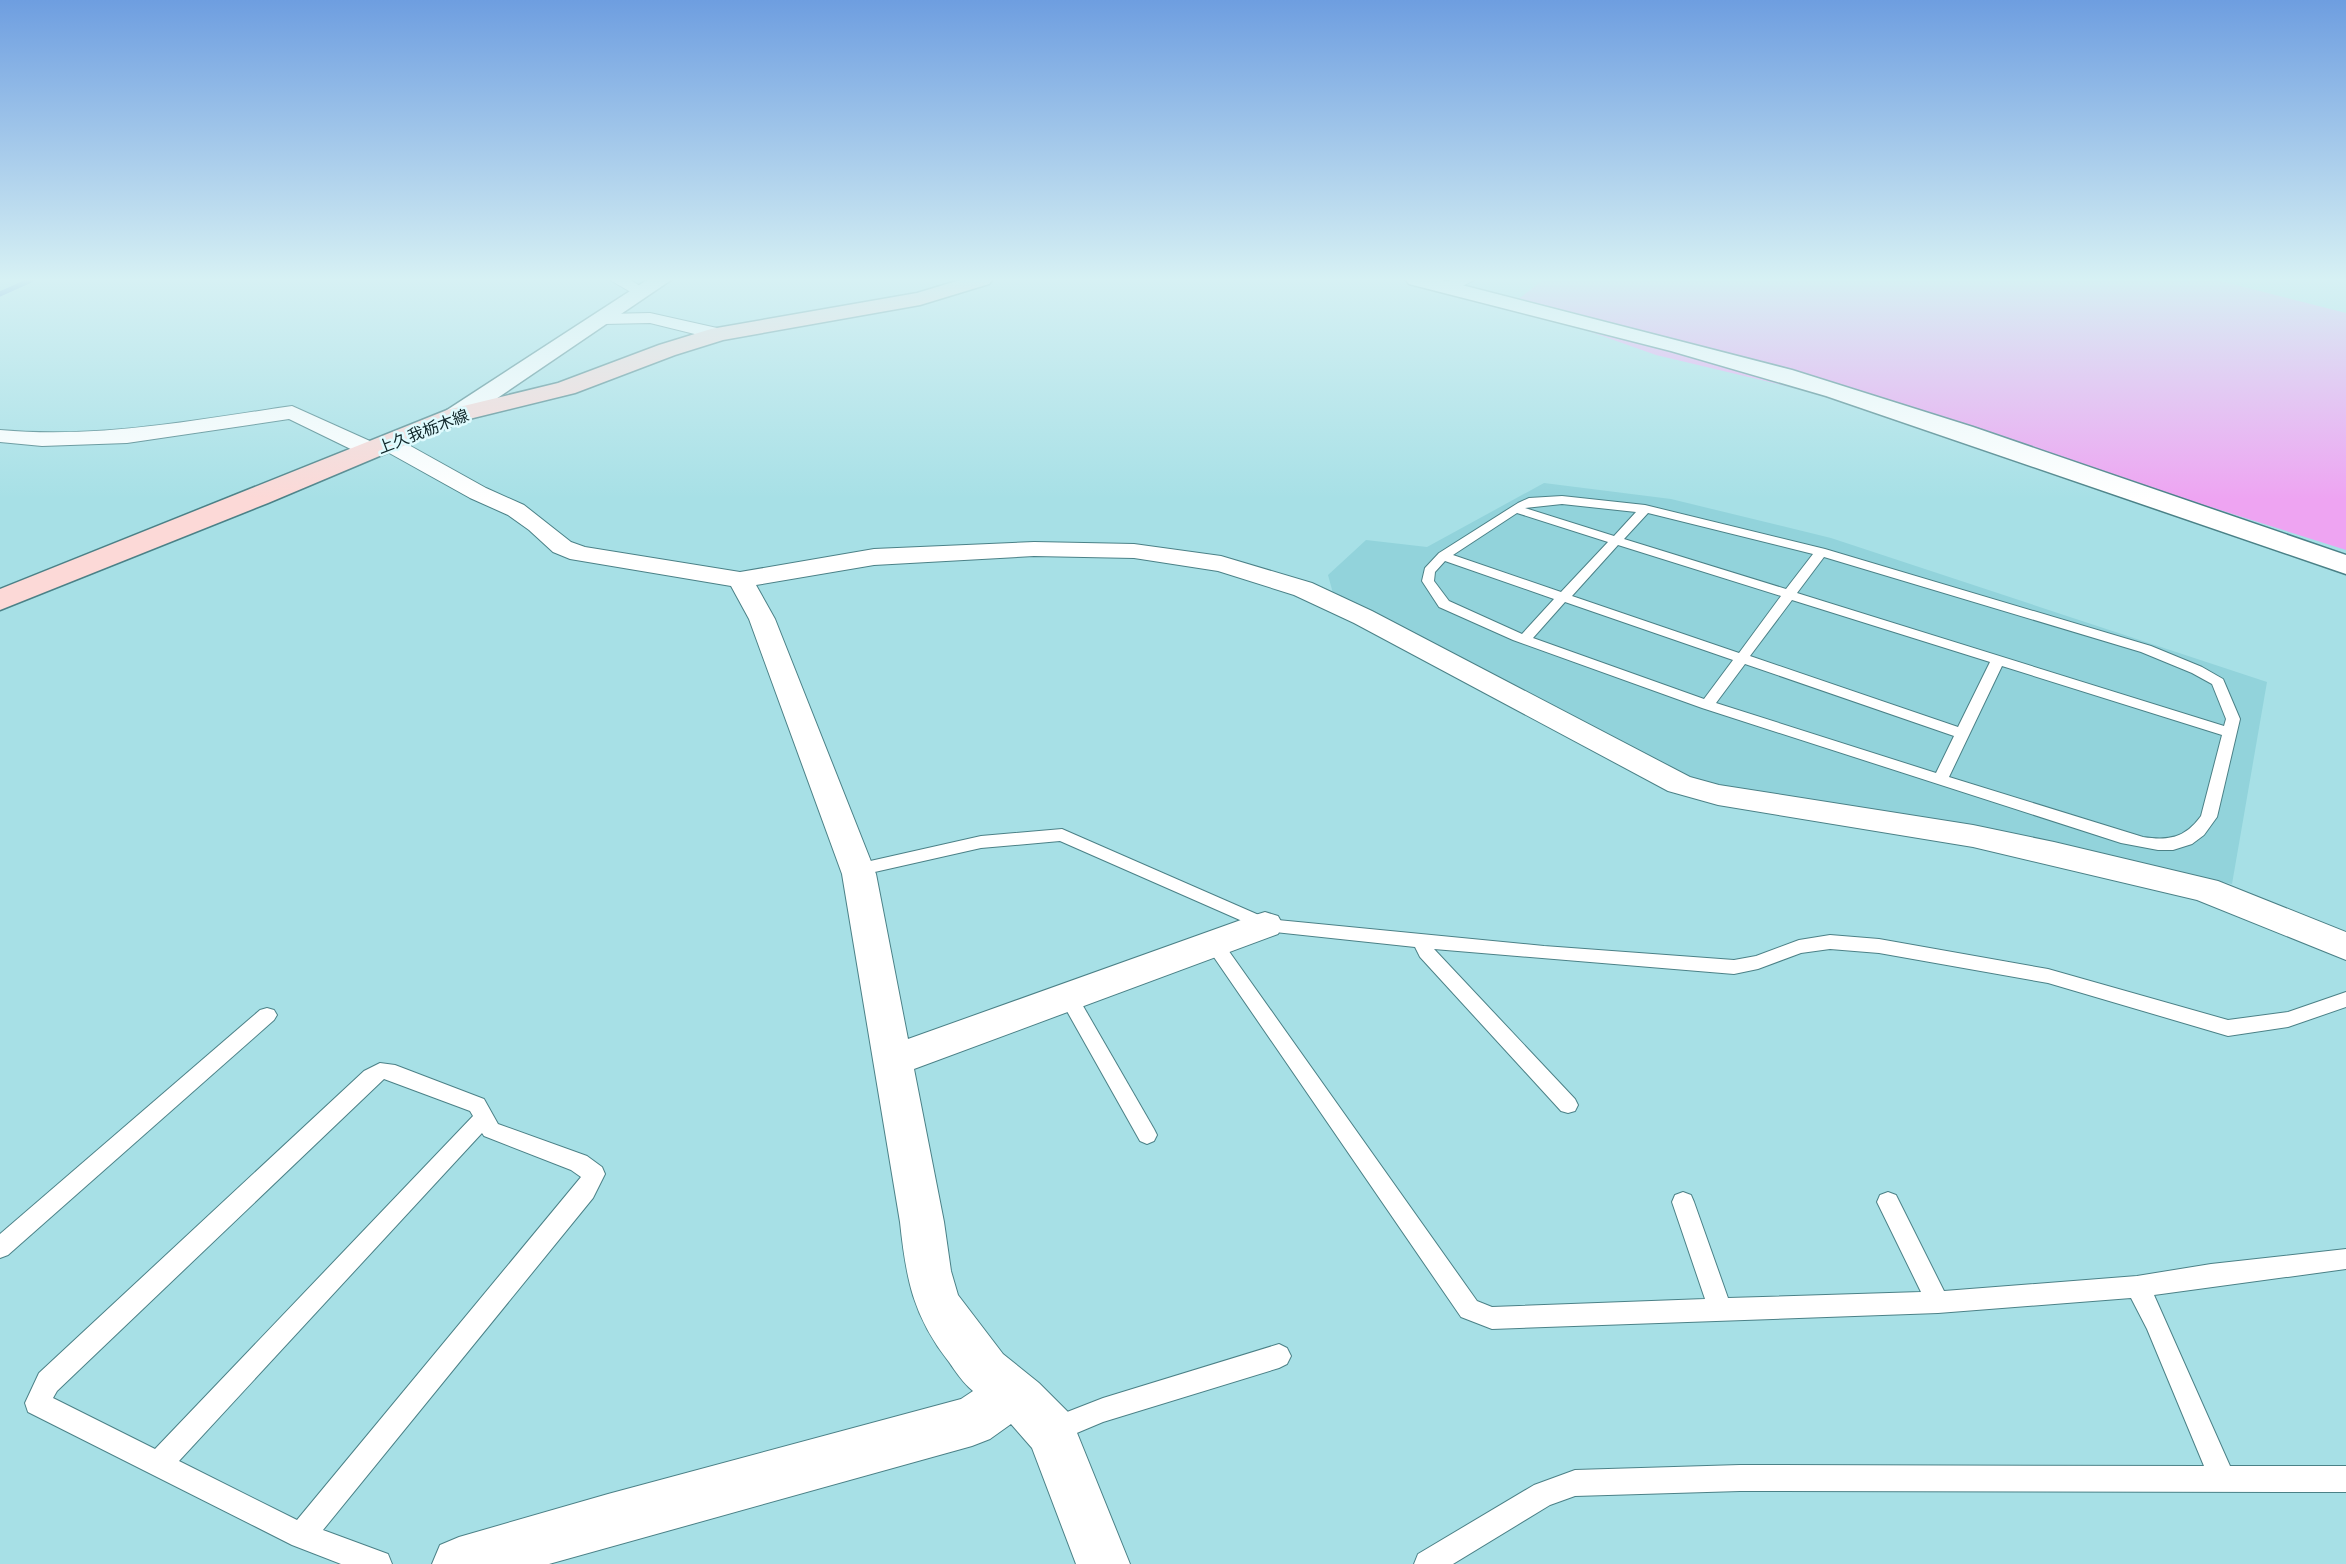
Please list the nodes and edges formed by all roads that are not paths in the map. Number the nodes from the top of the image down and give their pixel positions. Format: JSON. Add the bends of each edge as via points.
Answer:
{"nodes":[{"id":1,"x":552,"y":353,"type":"edge"},
{"id":2,"x":665,"y":353,"type":"edge"},
{"id":3,"x":1699,"y":353,"type":"edge"},
{"id":4,"x":456,"y":415,"type":"junction"},
{"id":5,"x":0,"y":436,"type":"edge"},
{"id":6,"x":382,"y":447,"type":"junction"},
{"id":7,"x":1516,"y":509,"type":"junction"},
{"id":8,"x":1645,"y":509,"type":"junction"},
{"id":9,"x":1616,"y":540,"type":"junction"},
{"id":10,"x":1821,"y":552,"type":"junction"},
{"id":11,"x":1443,"y":556,"type":"junction"},
{"id":12,"x":2346,"y":565,"type":"edge"},
{"id":13,"x":740,"y":580,"type":"junction"},
{"id":14,"x":1789,"y":594,"type":"junction"},
{"id":15,"x":1562,"y":597,"type":"junction"},
{"id":16,"x":0,"y":600,"type":"edge"},
{"id":17,"x":1524,"y":639,"type":"junction"},
{"id":18,"x":1740,"y":659,"type":"junction"},
{"id":19,"x":1998,"y":660,"type":"junction"},
{"id":20,"x":1707,"y":705,"type":"junction"},
{"id":21,"x":2230,"y":732,"type":"junction"},
{"id":22,"x":1964,"y":734,"type":"junction"},
{"id":23,"x":1940,"y":779,"type":"junction"},
{"id":24,"x":857,"y":870,"type":"junction"},
{"id":25,"x":1265,"y":925,"type":"junction"},
{"id":26,"x":1422,"y":941,"type":"junction"},
{"id":27,"x":1214,"y":945,"type":"junction"},
{"id":28,"x":2346,"y":947,"type":"edge"},
{"id":29,"x":1068,"y":997,"type":"junction"},
{"id":30,"x":2346,"y":999,"type":"edge"},
{"id":31,"x":267,"y":1015,"type":"dead end"},
{"id":32,"x":891,"y":1062,"type":"junction"},
{"id":33,"x":1568,"y":1105,"type":"dead end"},
{"id":34,"x":484,"y":1119,"type":"junction"},
{"id":35,"x":1147,"y":1135,"type":"dead end"},
{"id":36,"x":1683,"y":1202,"type":"dead end"},
{"id":37,"x":1888,"y":1202,"type":"dead end"},
{"id":38,"x":0,"y":1248,"type":"edge"},
{"id":39,"x":2346,"y":1258,"type":"edge"},
{"id":40,"x":2137,"y":1287,"type":"junction"},
{"id":41,"x":1938,"y":1302,"type":"junction"},
{"id":42,"x":1720,"y":1309,"type":"junction"},
{"id":43,"x":1279,"y":1356,"type":"dead end"},
{"id":44,"x":1014,"y":1393,"type":"junction"},
{"id":45,"x":1051,"y":1431,"type":"junction"},
{"id":46,"x":159,"y":1464,"type":"junction"},
{"id":47,"x":2346,"y":1479,"type":"edge"},
{"id":48,"x":2223,"y":1480,"type":"junction"},
{"id":49,"x":301,"y":1536,"type":"junction"},
{"id":50,"x":378,"y":1564,"type":"edge"},
{"id":51,"x":459,"y":1564,"type":"edge"},
{"id":52,"x":1103,"y":1564,"type":"edge"},
{"id":53,"x":1428,"y":1564,"type":"edge"}],
"edges":[{"from":1,"to":4,"type":"street"},
{"from":2,"to":4,"type":"main road","name":"上久我栃木線","via":[[566,388]]},
{"from":3,"to":12,"type":"street","via":[[1835,391],[2025,453]]},
{"from":4,"to":6,"type":"main road","name":"上久我栃木線"},
{"from":5,"to":6,"type":"street","via":[[42,440],[127,437],[292,412]]},
{"from":6,"to":13,"type":"street","via":[[516,510],[562,547],[579,554]]},
{"from":6,"to":16,"type":"main road","name":"上久我栃木線"},
{"from":7,"to":8,"type":"lane","via":[[1530,502],[1562,500]]},
{"from":7,"to":9,"type":"lane"},
{"from":7,"to":11,"type":"lane"},
{"from":8,"to":9,"type":"lane"},
{"from":8,"to":10,"type":"lane"},
{"from":9,"to":14,"type":"lane"},
{"from":9,"to":15,"type":"lane"},
{"from":10,"to":14,"type":"lane"},
{"from":10,"to":21,"type":"lane","via":[[2073,626],[2196,670],[2218,682],[2233,719]]},
{"from":11,"to":15,"type":"lane"},
{"from":11,"to":17,"type":"lane","via":[[1429,571],[1434,593],[1455,609]]},
{"from":13,"to":24,"type":"street","via":[[766,630]]},
{"from":13,"to":28,"type":"street","via":[[874,557],[1034,549],[1134,551],[1221,564],[1303,589],[1363,617],[1679,784],[1718,795],[1973,836],[2206,890]]},
{"from":14,"to":18,"type":"lane"},
{"from":14,"to":19,"type":"lane"},
{"from":15,"to":17,"type":"lane"},
{"from":15,"to":18,"type":"lane"},
{"from":17,"to":20,"type":"lane"},
{"from":18,"to":20,"type":"lane"},
{"from":18,"to":22,"type":"lane"},
{"from":19,"to":21,"type":"lane"},
{"from":19,"to":22,"type":"lane"},
{"from":20,"to":23,"type":"lane"},
{"from":21,"to":23,"type":"lane","via":[[2209,817],[2202,831],[2174,845],[2108,833]]},
{"from":22,"to":23,"type":"lane"},
{"from":24,"to":25,"type":"lane","via":[[981,842],[1062,835]]},
{"from":24,"to":32,"type":"street"},
{"from":25,"to":26,"type":"lane"},
{"from":25,"to":27,"type":"street"},
{"from":26,"to":30,"type":"lane","via":[[1734,967],[1809,945],[1879,946],[2048,976],[2228,1028],[2297,1018]]},
{"from":26,"to":33,"type":"lane","via":[[1426,951]]},
{"from":27,"to":29,"type":"street"},
{"from":27,"to":42,"type":"lane","via":[[1469,1309],[1492,1318]]},
{"from":29,"to":32,"type":"street"},
{"from":29,"to":35,"type":"lane"},
{"from":31,"to":38,"type":"lane"},
{"from":32,"to":44,"type":"street","via":[[937,1304],[986,1371]]},
{"from":34,"to":46,"type":"lane"},
{"from":34,"to":46,"type":"lane","via":[[477,1105],[380,1071],[48,1382],[37,1403]]},
{"from":34,"to":49,"type":"lane","via":[[491,1130],[579,1163],[594,1174],[585,1191]]},
{"from":36,"to":42,"type":"lane"},
{"from":37,"to":41,"type":"lane"},
{"from":39,"to":40,"type":"lane"},
{"from":40,"to":41,"type":"lane"},
{"from":40,"to":48,"type":"lane"},
{"from":41,"to":42,"type":"lane"},
{"from":43,"to":45,"type":"lane","via":[[1103,1410]]},
{"from":44,"to":45,"type":"street"},
{"from":44,"to":51,"type":"street","via":[[972,1421]]},
{"from":45,"to":52,"type":"street"},
{"from":46,"to":49,"type":"lane"},
{"from":47,"to":48,"type":"lane"},
{"from":48,"to":53,"type":"lane","via":[[1740,1478],[1575,1483],[1543,1494]]},
{"from":49,"to":50,"type":"lane"}]}
